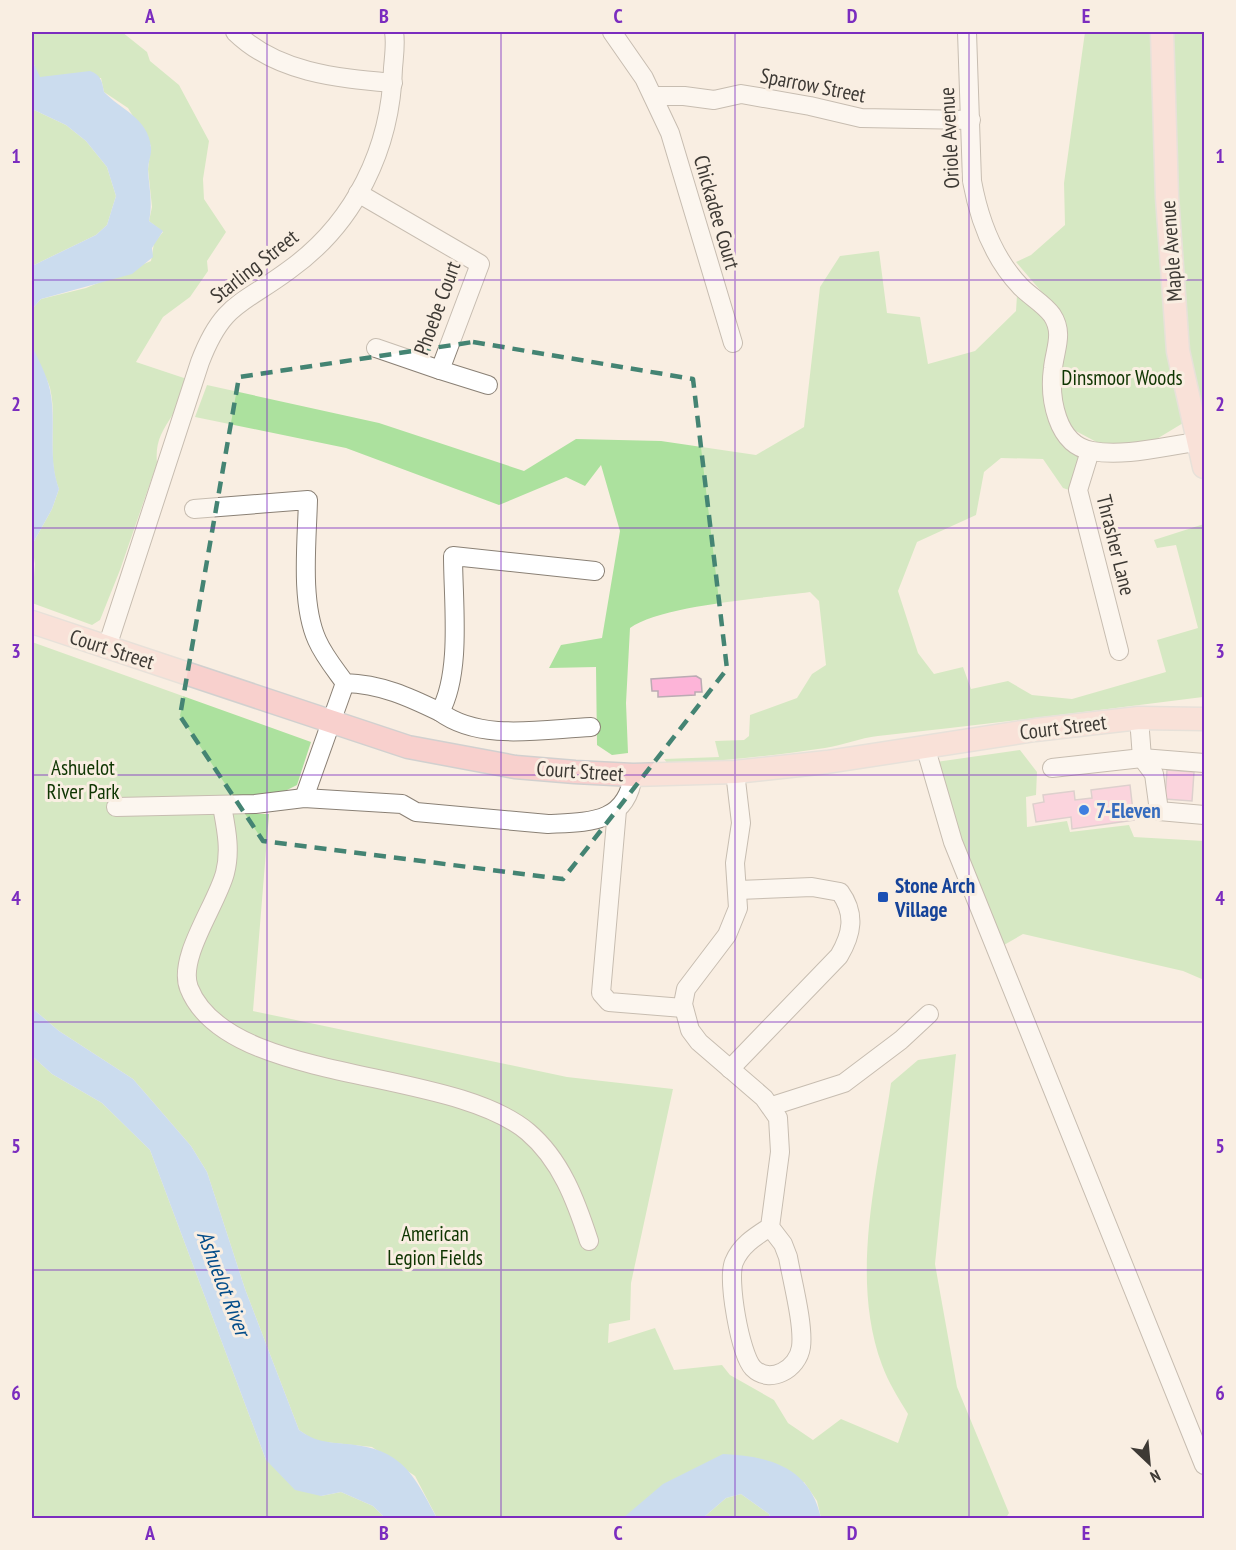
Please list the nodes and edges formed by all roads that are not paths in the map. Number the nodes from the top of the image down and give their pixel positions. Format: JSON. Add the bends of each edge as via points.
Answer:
{"nodes":[{"id":1,"x":235,"y":32,"type":"edge"},
{"id":2,"x":394,"y":32,"type":"edge"},
{"id":3,"x":612,"y":32,"type":"edge"},
{"id":4,"x":967,"y":32,"type":"edge"},
{"id":5,"x":1162,"y":32,"type":"edge"},
{"id":6,"x":393,"y":83,"type":"junction"},
{"id":7,"x":653,"y":96,"type":"junction"},
{"id":8,"x":971,"y":120,"type":"junction"},
{"id":9,"x":358,"y":193,"type":"junction"},
{"id":10,"x":733,"y":343,"type":"dead end"},
{"id":11,"x":376,"y":348,"type":"dead end"},
{"id":12,"x":440,"y":370,"type":"junction"},
{"id":13,"x":488,"y":386,"type":"dead end"},
{"id":14,"x":1197,"y":442,"type":"junction"},
{"id":15,"x":1090,"y":451,"type":"junction"},
{"id":16,"x":1204,"y":467,"type":"edge"},
{"id":17,"x":194,"y":509,"type":"dead end"},
{"id":18,"x":595,"y":571,"type":"dead end"},
{"id":19,"x":36,"y":623,"type":"edge"},
{"id":20,"x":108,"y":647,"type":"junction"},
{"id":21,"x":1119,"y":651,"type":"dead end"},
{"id":22,"x":345,"y":683,"type":"junction"},
{"id":23,"x":1204,"y":704,"type":"edge"},
{"id":24,"x":440,"y":712,"type":"junction"},
{"id":25,"x":1143,"y":717,"type":"junction"},
{"id":26,"x":1204,"y":719,"type":"edge"},
{"id":27,"x":332,"y":723,"type":"junction"},
{"id":28,"x":591,"y":727,"type":"dead end"},
{"id":29,"x":925,"y":746,"type":"junction"},
{"id":30,"x":1142,"y":758,"type":"junction"},
{"id":31,"x":1204,"y":763,"type":"edge"},
{"id":32,"x":1052,"y":768,"type":"dead end"},
{"id":33,"x":735,"y":772,"type":"junction"},
{"id":34,"x":633,"y":775,"type":"junction"},
{"id":35,"x":304,"y":798,"type":"junction"},
{"id":36,"x":222,"y":806,"type":"junction"},
{"id":37,"x":116,"y":807,"type":"dead end"},
{"id":38,"x":617,"y":810,"type":"junction"},
{"id":39,"x":1204,"y":815,"type":"edge"},
{"id":40,"x":738,"y":891,"type":"junction"},
{"id":41,"x":684,"y":1008,"type":"junction"},
{"id":42,"x":930,"y":1014,"type":"dead end"},
{"id":43,"x":730,"y":1069,"type":"junction"},
{"id":44,"x":772,"y":1106,"type":"junction"},
{"id":45,"x":770,"y":1227,"type":"junction"},
{"id":46,"x":589,"y":1241,"type":"dead end"},
{"id":47,"x":1204,"y":1465,"type":"edge"}],
"edges":[{"from":1,"to":6,"type":"street","via":[[264,55],[290,66],[320,74]]},
{"from":2,"to":6,"type":"street","name":"Starling Street"},
{"from":3,"to":7,"type":"street"},
{"from":4,"to":8,"type":"street","name":"Oriole Avenue"},
{"from":5,"to":14,"type":"main road","name":"Maple Avenue","via":[[1167,198],[1178,351]]},
{"from":6,"to":9,"type":"street","name":"Starling Street","via":[[385,131]]},
{"from":7,"to":8,"type":"street","name":"Sparrow Street","via":[[714,100],[741,94],[861,118]]},
{"from":7,"to":10,"type":"street","name":"Chickadee Court","via":[[670,133]]},
{"from":8,"to":15,"type":"street","name":"Oriole Avenue","via":[[976,204],[994,249],[1009,272],[1052,315],[1059,330],[1051,388],[1054,410],[1073,441]]},
{"from":9,"to":12,"type":"street","name":"Phoebe Court","via":[[480,264]]},
{"from":9,"to":20,"type":"street","name":"Starling Street","via":[[332,233],[288,271],[237,304],[217,325],[200,362]]},
{"from":11,"to":12,"type":"street","name":"Phoebe Court"},
{"from":12,"to":13,"type":"street"},
{"from":14,"to":15,"type":"street","via":[[1119,452]]},
{"from":14,"to":16,"type":"main road","name":"Maple Avenue"},
{"from":15,"to":21,"type":"street","name":"Thrasher Lane","via":[[1078,490]]},
{"from":17,"to":22,"type":"street","via":[[308,500],[310,619],[316,639]]},
{"from":18,"to":24,"type":"street","via":[[453,556],[452,657],[449,690]]},
{"from":19,"to":20,"type":"main road","name":"Court Street"},
{"from":20,"to":27,"type":"main road","name":"Court Street"},
{"from":22,"to":24,"type":"street","via":[[399,692]]},
{"from":22,"to":27,"type":"street"},
{"from":23,"to":25,"type":"main road","name":"Court Street"},
{"from":24,"to":28,"type":"street","via":[[466,726],[493,729]]},
{"from":25,"to":26,"type":"main road","name":"Court Street"},
{"from":25,"to":29,"type":"main road","name":"Court Street"},
{"from":25,"to":30,"type":"street"},
{"from":27,"to":34,"type":"main road","name":"Court Street","via":[[408,747],[514,767]]},
{"from":27,"to":35,"type":"street"},
{"from":29,"to":33,"type":"main road","name":"Court Street"},
{"from":29,"to":47,"type":"street","via":[[953,842]]},
{"from":30,"to":31,"type":"street"},
{"from":30,"to":32,"type":"street"},
{"from":30,"to":39,"type":"street","via":[[1154,774],[1159,811]]},
{"from":33,"to":34,"type":"main road","name":"Court Street"},
{"from":33,"to":40,"type":"street","via":[[741,823],[735,863]]},
{"from":34,"to":38,"type":"street","via":[[626,800]]},
{"from":35,"to":36,"type":"street"},
{"from":35,"to":38,"type":"street","via":[[402,804],[416,812],[548,824],[588,822]]},
{"from":36,"to":37,"type":"street"},
{"from":36,"to":46,"type":"street","via":[[227,836],[225,872],[192,950],[186,976],[205,1012],[237,1037],[271,1052],[461,1099],[509,1118],[542,1146],[556,1164]]},
{"from":38,"to":41,"type":"street","via":[[601,993],[609,1002]]},
{"from":40,"to":41,"type":"street","via":[[735,921],[690,983]]},
{"from":40,"to":43,"type":"street","via":[[812,887],[840,892],[847,902],[851,929],[839,956]]},
{"from":41,"to":43,"type":"street","via":[[690,1030]]},
{"from":42,"to":44,"type":"street","via":[[844,1083]]},
{"from":43,"to":44,"type":"street"},
{"from":44,"to":45,"type":"street","via":[[778,1118],[780,1152]]},
{"from":45,"to":45,"type":"street","via":[[749,1242],[735,1259],[731,1283],[748,1361],[763,1375],[772,1376],[790,1367],[801,1348],[788,1257]]}]}
